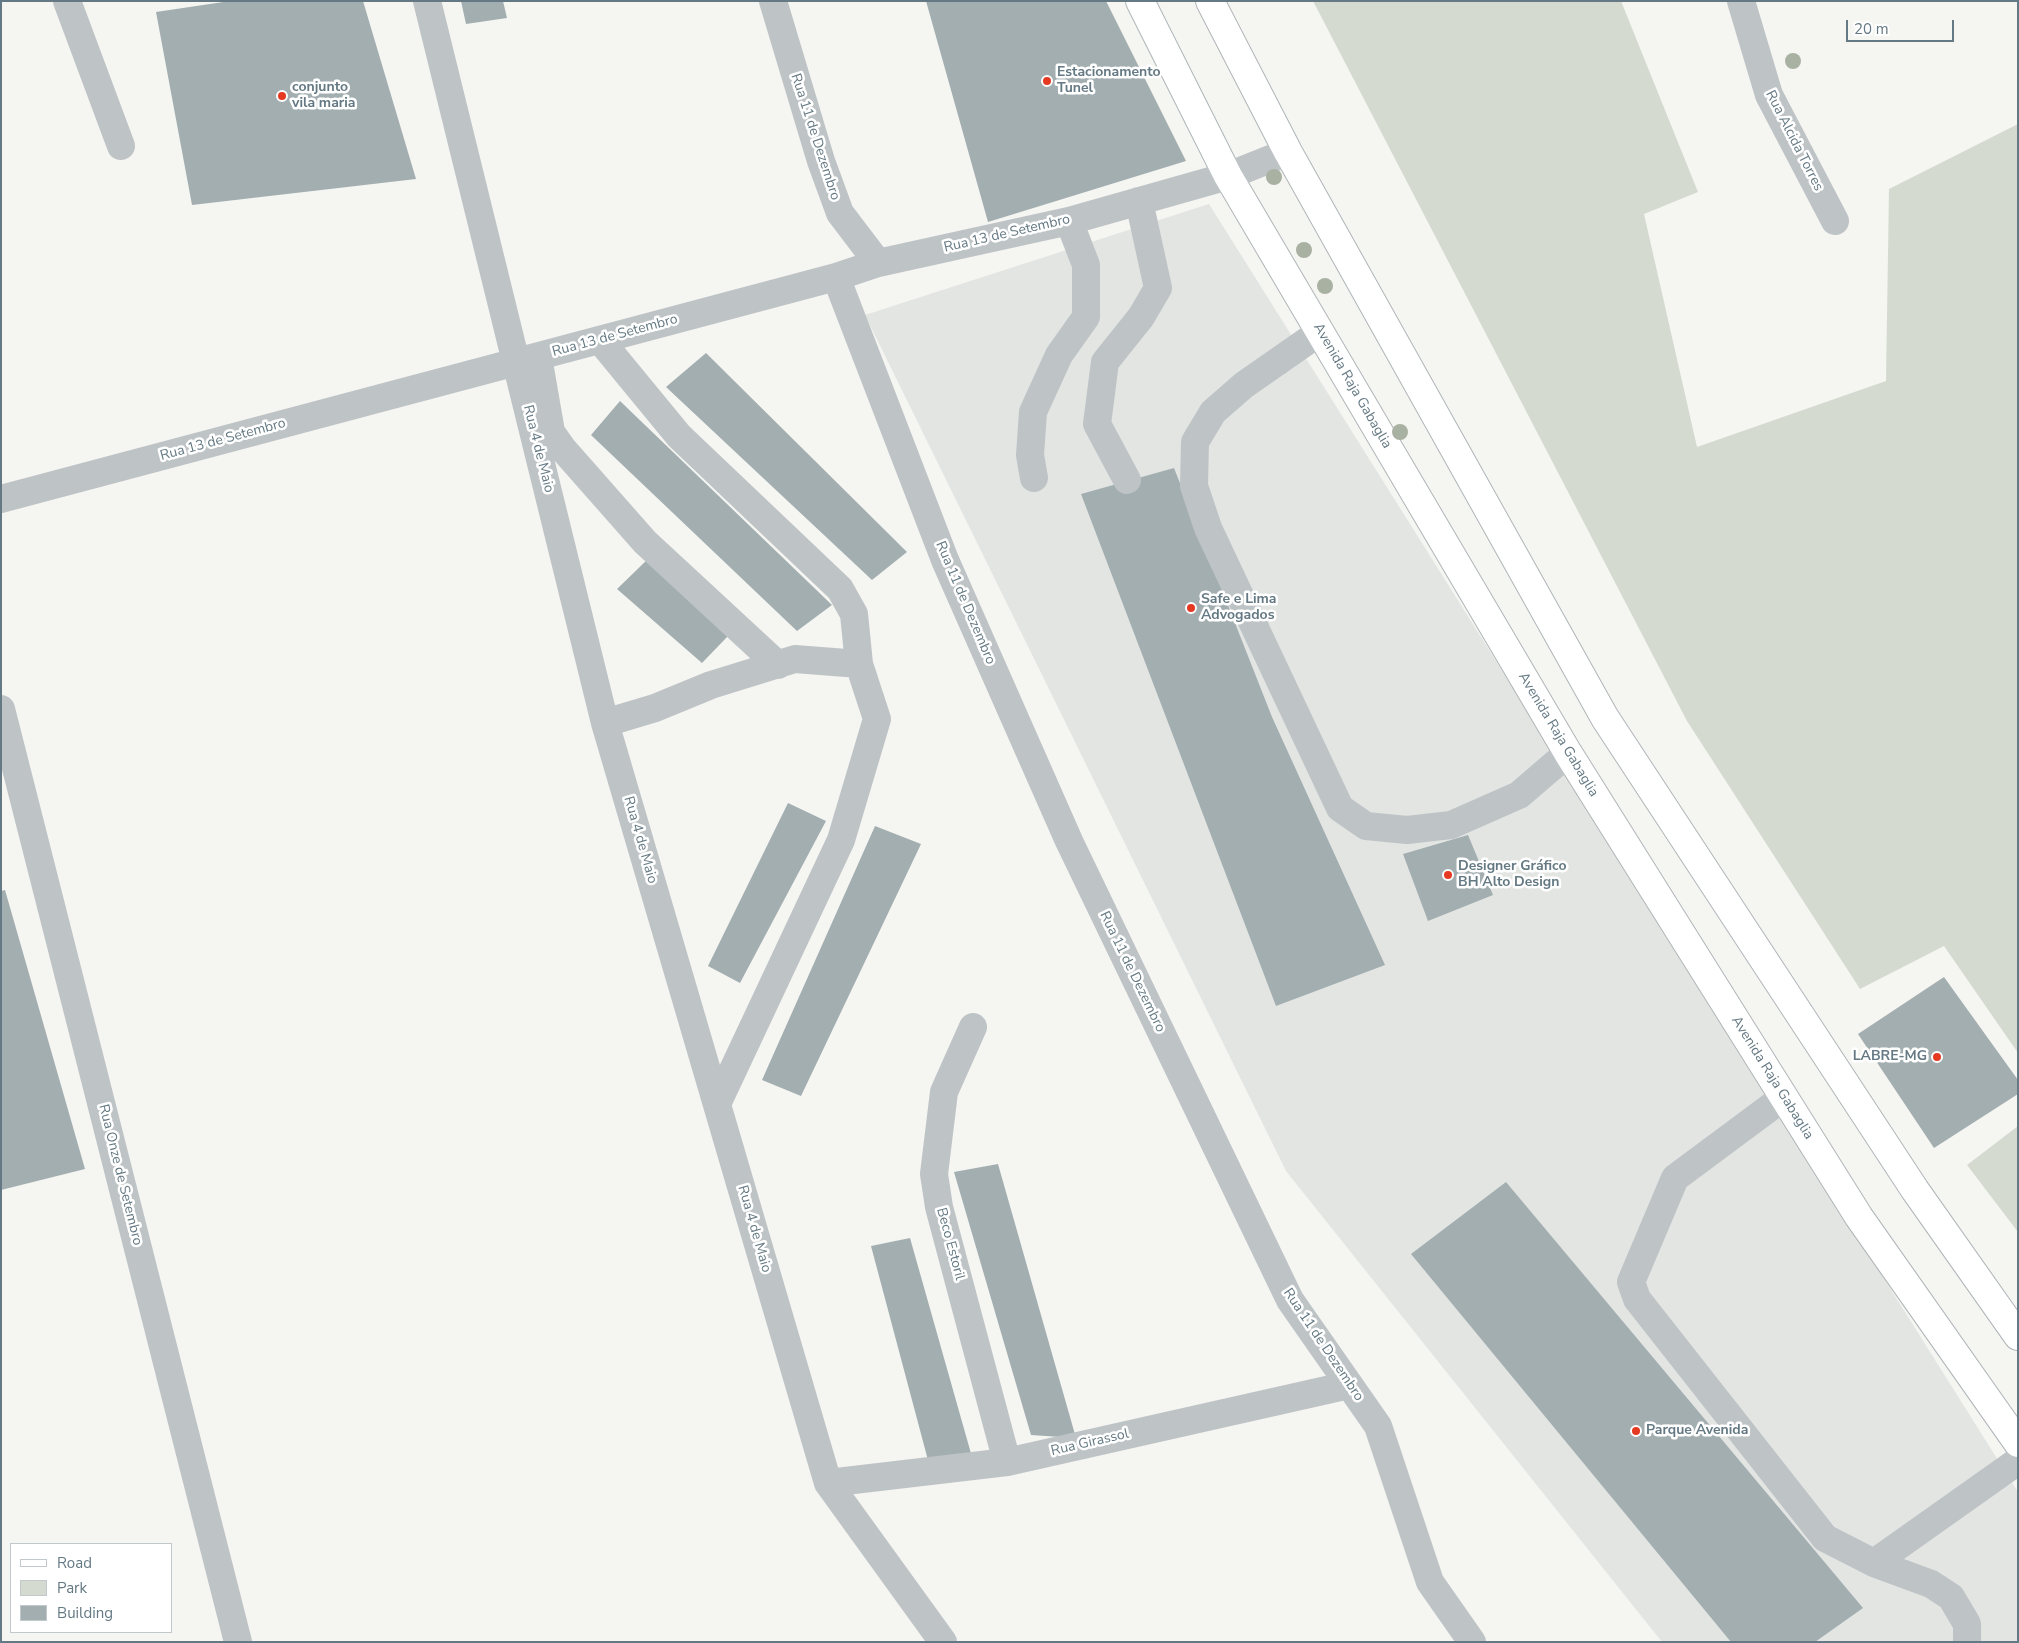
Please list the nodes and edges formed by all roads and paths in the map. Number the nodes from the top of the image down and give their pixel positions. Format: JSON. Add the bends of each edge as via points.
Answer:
{"nodes":[{"id":1,"x":67,"y":1,"type":"edge"},
{"id":2,"x":427,"y":1,"type":"edge"},
{"id":3,"x":773,"y":1,"type":"edge"},
{"id":4,"x":1140,"y":1,"type":"edge"},
{"id":5,"x":1210,"y":1,"type":"edge"},
{"id":6,"x":1741,"y":1,"type":"edge"},
{"id":7,"x":121,"y":146,"type":"dead end"},
{"id":8,"x":1288,"y":152,"type":"junction"},
{"id":9,"x":1228,"y":176,"type":"junction"},
{"id":10,"x":1139,"y":201,"type":"junction"},
{"id":11,"x":1069,"y":221,"type":"junction"},
{"id":12,"x":1835,"y":221,"type":"dead end"},
{"id":13,"x":878,"y":263,"type":"junction"},
{"id":14,"x":836,"y":277,"type":"junction"},
{"id":15,"x":1320,"y":332,"type":"junction"},
{"id":16,"x":600,"y":340,"type":"junction"},
{"id":17,"x":527,"y":360,"type":"junction"},
{"id":18,"x":1034,"y":478,"type":"dead end"},
{"id":19,"x":1127,"y":480,"type":"dead end"},
{"id":20,"x":1,"y":499,"type":"edge"},
{"id":21,"x":778,"y":664,"type":"junction"},
{"id":22,"x":859,"y":664,"type":"junction"},
{"id":23,"x":1,"y":709,"type":"edge"},
{"id":24,"x":606,"y":723,"type":"junction"},
{"id":25,"x":1568,"y":753,"type":"junction"},
{"id":26,"x":973,"y":1027,"type":"dead end"},
{"id":27,"x":1784,"y":1098,"type":"junction"},
{"id":28,"x":717,"y":1104,"type":"junction"},
{"id":29,"x":2018,"y":1336,"type":"edge"},
{"id":30,"x":1349,"y":1385,"type":"junction"},
{"id":31,"x":2018,"y":1443,"type":"edge"},
{"id":32,"x":2018,"y":1461,"type":"edge"},
{"id":33,"x":1007,"y":1462,"type":"junction"},
{"id":34,"x":828,"y":1483,"type":"junction"},
{"id":35,"x":1874,"y":1563,"type":"junction"},
{"id":36,"x":238,"y":1642,"type":"edge"},
{"id":37,"x":943,"y":1642,"type":"edge"},
{"id":38,"x":1472,"y":1642,"type":"edge"},
{"id":39,"x":1967,"y":1642,"type":"edge"}],
"edges":[{"from":1,"to":7,"type":"street"},
{"from":2,"to":17,"type":"street","name":"Rua 4 de Maio"},
{"from":3,"to":13,"type":"street","name":"Rua 11 de Dezembro","via":[[840,213]]},
{"from":4,"to":9,"type":"main road","name":"Avenida Raja Gabaglia"},
{"from":5,"to":8,"type":"main road"},
{"from":6,"to":12,"type":"street","name":"Rua Alcida Torres","via":[[1769,95]]},
{"from":8,"to":9,"type":"street","name":"Rua 13 de Setembro"},
{"from":8,"to":29,"type":"main road","via":[[1605,718],[1915,1190]]},
{"from":9,"to":10,"type":"street","name":"Rua 13 de Setembro"},
{"from":9,"to":15,"type":"main road","name":"Avenida Raja Gabaglia"},
{"from":10,"to":11,"type":"street","name":"Rua 13 de Setembro"},
{"from":10,"to":19,"type":"street","via":[[1158,288],[1141,318],[1105,362],[1097,424]]},
{"from":11,"to":13,"type":"street","name":"Rua 13 de Setembro"},
{"from":11,"to":18,"type":"street","via":[[1086,265],[1086,317],[1060,355],[1033,412],[1030,455]]},
{"from":13,"to":14,"type":"street","name":"Rua 13 de Setembro"},
{"from":14,"to":16,"type":"street","name":"Rua 13 de Setembro"},
{"from":14,"to":30,"type":"street","name":"Rua 11 de Dezembro","via":[[945,560],[1068,842],[1290,1300]]},
{"from":15,"to":25,"type":"main road","name":"Avenida Raja Gabaglia"},
{"from":15,"to":25,"type":"street","via":[[1244,385],[1213,412],[1195,442],[1194,486],[1208,528],[1340,808],[1366,826],[1407,830],[1451,825],[1519,795]]},
{"from":16,"to":17,"type":"street","name":"Rua 13 de Setembro"},
{"from":16,"to":22,"type":"street","via":[[680,436],[840,590],[854,614]]},
{"from":17,"to":20,"type":"street","name":"Rua 13 de Setembro"},
{"from":17,"to":21,"type":"street","via":[[551,432],[564,449],[645,542]]},
{"from":17,"to":24,"type":"street","name":"Rua 4 de Maio"},
{"from":21,"to":22,"type":"street","via":[[795,660]]},
{"from":21,"to":24,"type":"street"},
{"from":22,"to":28,"type":"street","via":[[877,719],[841,840]]},
{"from":23,"to":36,"type":"street","name":"Rua Onze de Setembro"},
{"from":24,"to":28,"type":"street","name":"Rua 4 de Maio"},
{"from":25,"to":27,"type":"main road","name":"Avenida Raja Gabaglia"},
{"from":26,"to":33,"type":"street","name":"Beco Estoril","via":[[944,1092],[934,1174]]},
{"from":27,"to":31,"type":"main road","name":"Avenida Raja Gabaglia","via":[[1859,1217]]},
{"from":27,"to":35,"type":"street","via":[[1675,1178],[1631,1282],[1637,1299],[1826,1538]]},
{"from":28,"to":34,"type":"street","name":"Rua 4 de Maio"},
{"from":30,"to":33,"type":"street","name":"Rua Girassol"},
{"from":30,"to":38,"type":"street","name":"Rua 11 de Dezembro","via":[[1378,1426],[1430,1582]]},
{"from":32,"to":35,"type":"street"},
{"from":33,"to":34,"type":"street","name":"Rua Girassol"},
{"from":34,"to":37,"type":"street","name":"Rua 4 de Maio"},
{"from":35,"to":39,"type":"street","via":[[1931,1584],[1951,1597],[1967,1624]]}]}
